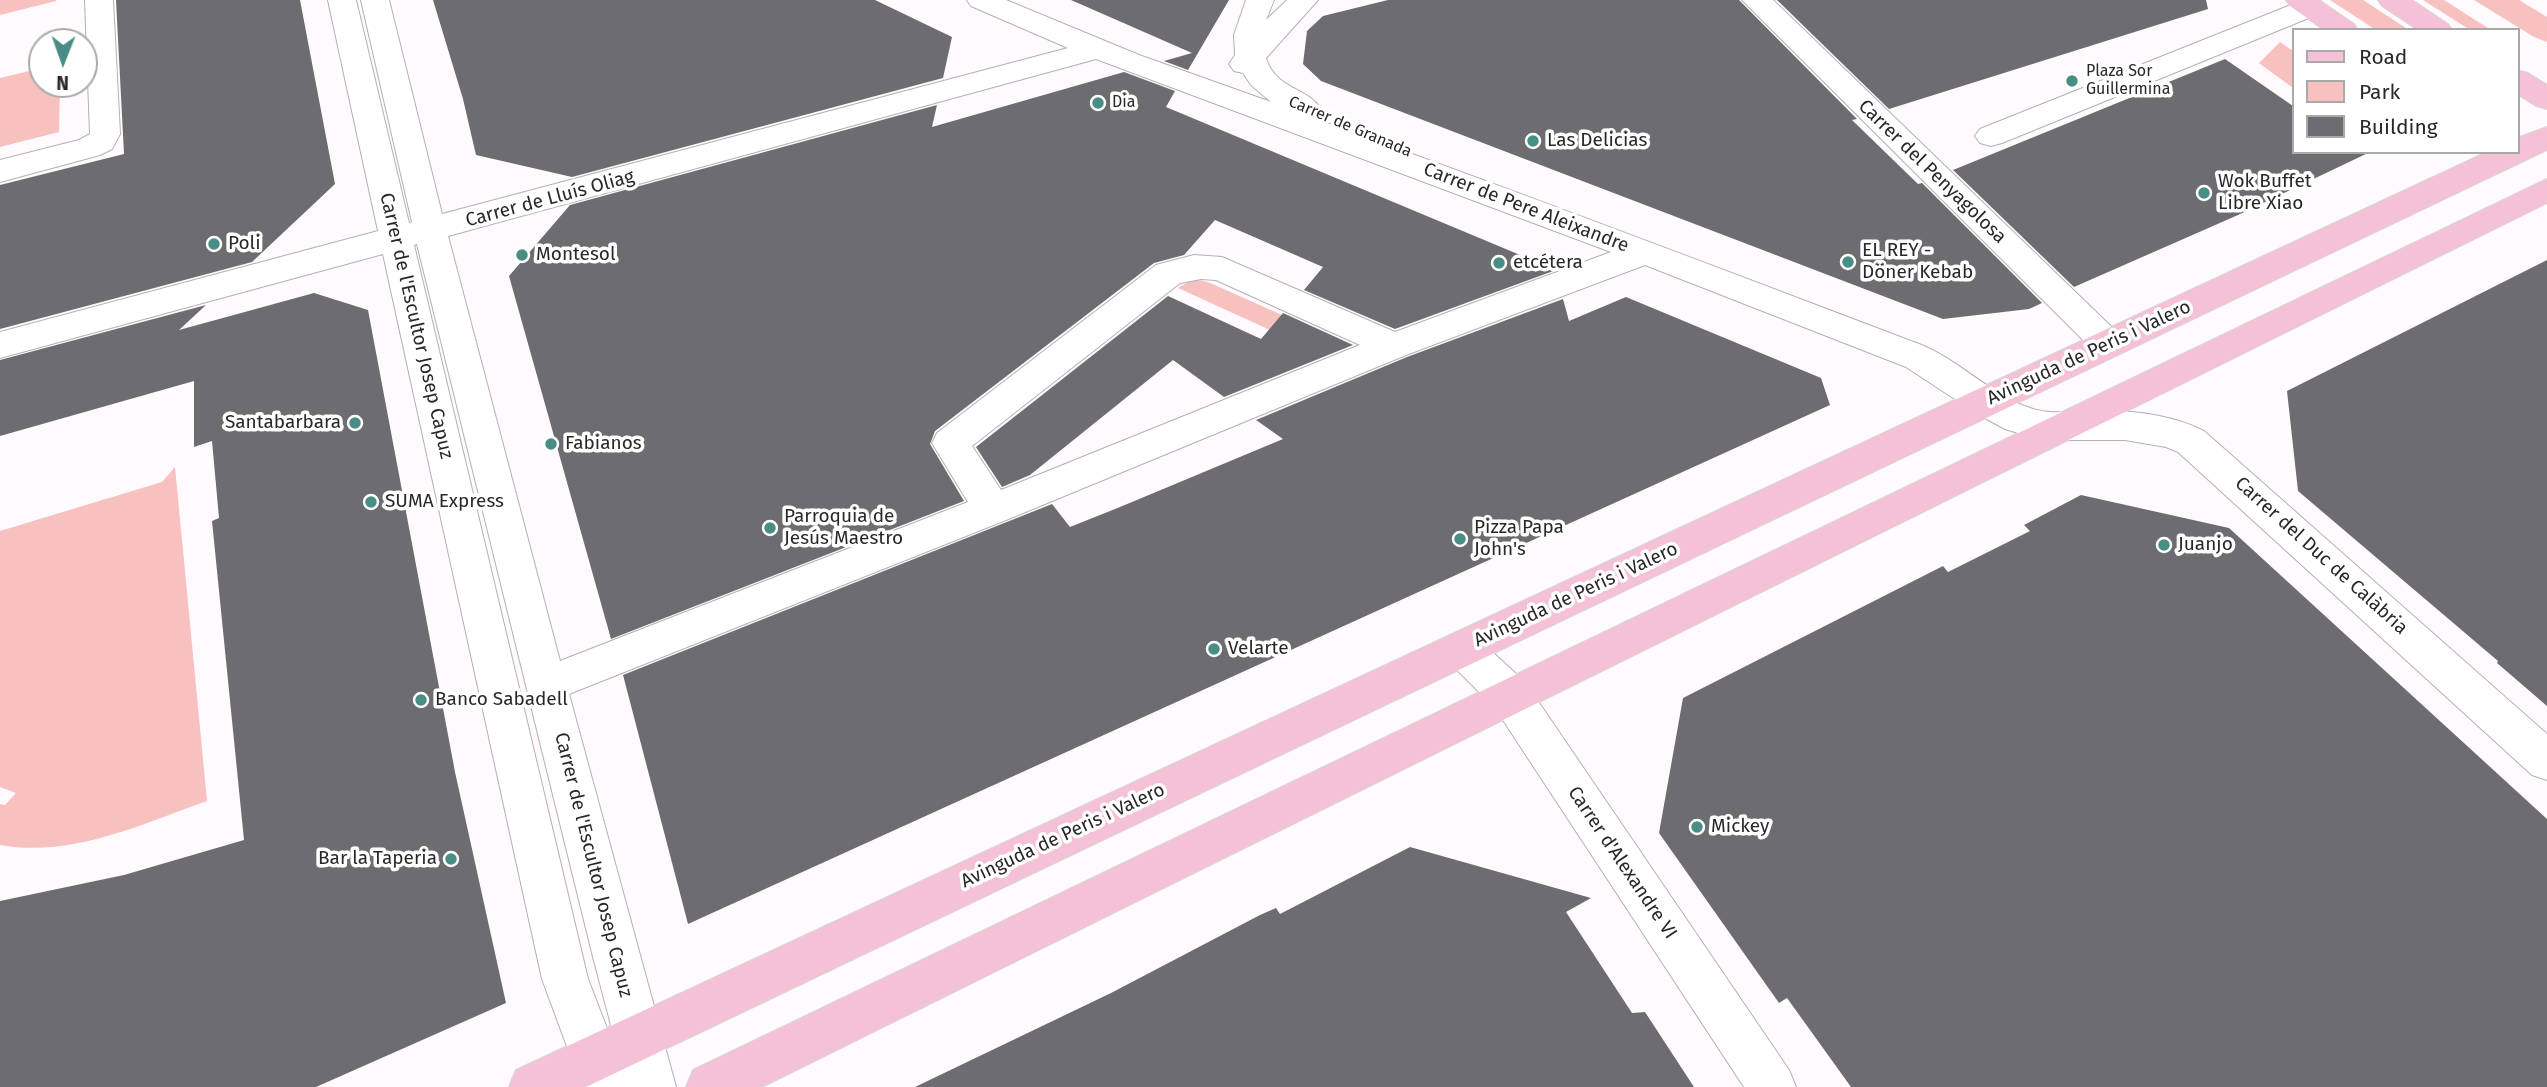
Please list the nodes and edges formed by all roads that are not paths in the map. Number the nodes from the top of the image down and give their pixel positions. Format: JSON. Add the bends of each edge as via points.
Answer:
{"nodes":[{"id":1,"x":99,"y":0,"type":"edge"},
{"id":2,"x":342,"y":0,"type":"edge"},
{"id":3,"x":375,"y":0,"type":"edge"},
{"id":4,"x":981,"y":0,"type":"edge"},
{"id":5,"x":1260,"y":0,"type":"edge"},
{"id":6,"x":1304,"y":0,"type":"edge"},
{"id":7,"x":1756,"y":0,"type":"edge"},
{"id":8,"x":2392,"y":0,"type":"edge"},
{"id":9,"x":2305,"y":3,"type":"edge"},
{"id":10,"x":2341,"y":28,"type":"edge"},
{"id":11,"x":2435,"y":28,"type":"edge"},
{"id":12,"x":1098,"y":49,"type":"junction"},
{"id":13,"x":1250,"y":61,"type":"junction"},
{"id":14,"x":1172,"y":76,"type":"junction"},
{"id":15,"x":2519,"y":81,"type":"edge"},
{"id":16,"x":2547,"y":99,"type":"edge"},
{"id":17,"x":1991,"y":136,"type":"dead end"},
{"id":18,"x":2547,"y":137,"type":"edge"},
{"id":19,"x":2519,"y":151,"type":"edge"},
{"id":20,"x":2519,"y":153,"type":"edge"},
{"id":21,"x":2513,"y":154,"type":"edge"},
{"id":22,"x":2547,"y":169,"type":"edge"},
{"id":23,"x":0,"y":170,"type":"edge"},
{"id":24,"x":2547,"y":190,"type":"edge"},
{"id":25,"x":1521,"y":204,"type":"junction"},
{"id":26,"x":413,"y":235,"type":"junction"},
{"id":27,"x":1643,"y":253,"type":"junction"},
{"id":28,"x":2108,"y":344,"type":"junction"},
{"id":29,"x":0,"y":345,"type":"edge"},
{"id":30,"x":1394,"y":346,"type":"junction"},
{"id":31,"x":1985,"y":402,"type":"junction"},
{"id":32,"x":2062,"y":428,"type":"junction"},
{"id":33,"x":993,"y":509,"type":"junction"},
{"id":34,"x":1462,"y":649,"type":"junction"},
{"id":35,"x":548,"y":684,"type":"junction"},
{"id":36,"x":1510,"y":695,"type":"junction"},
{"id":37,"x":2547,"y":761,"type":"edge"},
{"id":38,"x":637,"y":1038,"type":"junction"},
{"id":39,"x":600,"y":1073,"type":"edge"},
{"id":40,"x":533,"y":1087,"type":"edge"},
{"id":41,"x":652,"y":1087,"type":"edge"},
{"id":42,"x":710,"y":1087,"type":"edge"},
{"id":43,"x":1772,"y":1087,"type":"edge"}],
"edges":[{"from":1,"to":23,"type":"street","via":[[105,134],[101,142]]},
{"from":2,"to":26,"type":"street","name":"Carrer de l'Escultor Josep Capuz"},
{"from":3,"to":26,"type":"street","name":"Carrer de l'Escultor Josep Capuz"},
{"from":4,"to":12,"type":"street","name":"Carrer de Pere Aleixandre"},
{"from":5,"to":13,"type":"street","via":[[1249,25]]},
{"from":6,"to":13,"type":"street"},
{"from":7,"to":28,"type":"street","name":"Carrer del Penyagolosa"},
{"from":8,"to":11,"type":"main road"},
{"from":9,"to":10,"type":"main road"},
{"from":9,"to":17,"type":"street"},
{"from":12,"to":14,"type":"street","name":"Carrer de Pere Aleixandre"},
{"from":12,"to":26,"type":"street","name":"Carrer de Lluís Oliag"},
{"from":13,"to":14,"type":"street","via":[[1216,78]]},
{"from":13,"to":25,"type":"street","name":"Carrer de Granada","via":[[1284,100]]},
{"from":14,"to":25,"type":"street","name":"Carrer de Pere Aleixandre"},
{"from":15,"to":16,"type":"main road"},
{"from":18,"to":19,"type":"main road","name":"Avinguda de Peris i Valero"},
{"from":20,"to":22,"type":"main road"},
{"from":21,"to":28,"type":"main road","name":"Avinguda de Peris i Valero"},
{"from":24,"to":32,"type":"main road"},
{"from":25,"to":27,"type":"street","name":"Carrer de Pere Aleixandre"},
{"from":26,"to":29,"type":"street","name":"Carrer de Lluís Oliag"},
{"from":26,"to":35,"type":"street","name":"Carrer de l'Escultor Josep Capuz"},
{"from":26,"to":39,"type":"street","name":"Carrer de l'Escultor Josep Capuz","via":[[565,979]]},
{"from":27,"to":30,"type":"street"},
{"from":27,"to":31,"type":"street","name":"Carrer de Pere Aleixandre","via":[[1919,358]]},
{"from":28,"to":31,"type":"main road","name":"Avinguda de Peris i Valero"},
{"from":30,"to":33,"type":"street"},
{"from":30,"to":33,"type":"street","via":[[1222,269],[1186,267],[1168,274],[950,443]]},
{"from":31,"to":32,"type":"street","name":"Carrer de Pere Aleixandre","via":[[2011,417]]},
{"from":31,"to":34,"type":"main road","name":"Avinguda de Peris i Valero"},
{"from":32,"to":36,"type":"main road"},
{"from":32,"to":37,"type":"street","name":"Carrer del Duc de Calàbria","via":[[2122,426],[2187,439]]},
{"from":33,"to":35,"type":"street"},
{"from":34,"to":36,"type":"street","name":"Carrer d'Alexandre VI"},
{"from":34,"to":38,"type":"main road","name":"Avinguda de Peris i Valero"},
{"from":35,"to":38,"type":"street","name":"Carrer de l'Escultor Josep Capuz"},
{"from":36,"to":42,"type":"main road"},
{"from":36,"to":43,"type":"street","name":"Carrer d'Alexandre VI"},
{"from":38,"to":39,"type":"main road","name":"Avinguda de Peris i Valero"},
{"from":38,"to":41,"type":"street"},
{"from":39,"to":40,"type":"main road","name":"Avinguda de Peris i Valero"}]}
